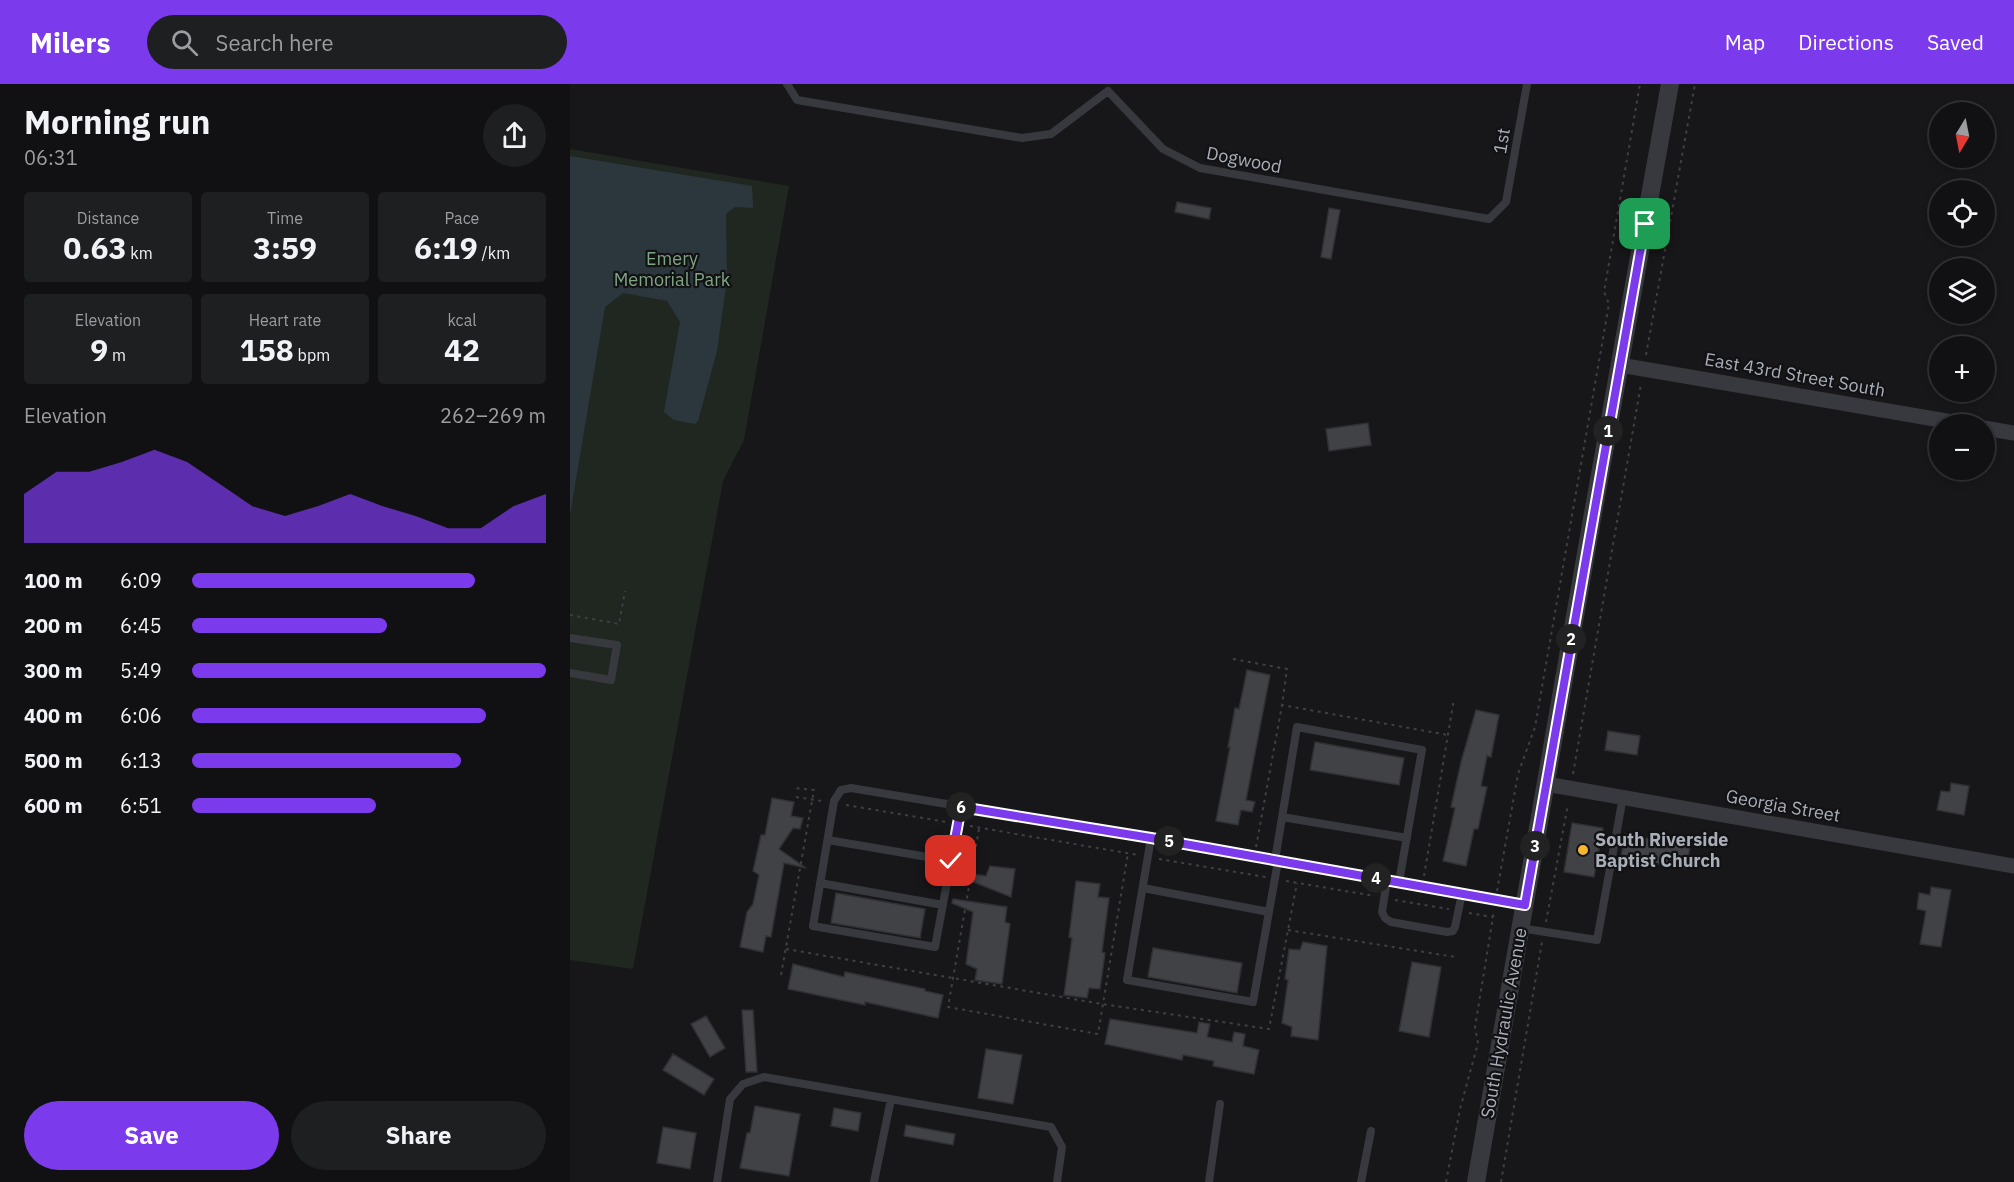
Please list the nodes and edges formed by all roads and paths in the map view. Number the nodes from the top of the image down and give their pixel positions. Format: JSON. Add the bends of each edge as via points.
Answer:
{"nodes":[{"id":1,"x":787,"y":84,"type":"edge"},
{"id":2,"x":1527,"y":84,"type":"edge"},
{"id":3,"x":1640,"y":84,"type":"edge"},
{"id":4,"x":1670,"y":84,"type":"edge"},
{"id":5,"x":1695,"y":84,"type":"edge"},
{"id":6,"x":1105,"y":88,"type":"edge"},
{"id":7,"x":1506,"y":202,"type":"joint"},
{"id":8,"x":1620,"y":365,"type":"junction"},
{"id":9,"x":1644,"y":369,"type":"junction"},
{"id":10,"x":1929,"y":418,"type":"edge"},
{"id":11,"x":1995,"y":430,"type":"edge"},
{"id":12,"x":2014,"y":433,"type":"edge"},
{"id":13,"x":625,"y":591,"type":"dead end"},
{"id":14,"x":570,"y":615,"type":"edge"},
{"id":15,"x":570,"y":638,"type":"edge"},
{"id":16,"x":1233,"y":659,"type":"dead end"},
{"id":17,"x":570,"y":673,"type":"edge"},
{"id":18,"x":1454,"y":699,"type":"dead end"},
{"id":19,"x":1282,"y":705,"type":"junction"},
{"id":20,"x":1448,"y":735,"type":"junction"},
{"id":21,"x":1546,"y":784,"type":"junction"},
{"id":22,"x":795,"y":788,"type":"dead end"},
{"id":23,"x":1571,"y":788,"type":"junction"},
{"id":24,"x":1623,"y":797,"type":"junction"},
{"id":25,"x":961,"y":807,"type":"junction"},
{"id":26,"x":1282,"y":817,"type":"junction"},
{"id":27,"x":979,"y":828,"type":"dead end"},
{"id":28,"x":1151,"y":838,"type":"junction"},
{"id":29,"x":1407,"y":838,"type":"junction"},
{"id":30,"x":828,"y":840,"type":"junction"},
{"id":31,"x":1256,"y":848,"type":"dead end"},
{"id":32,"x":1128,"y":854,"type":"dead end"},
{"id":33,"x":1276,"y":860,"type":"junction"},
{"id":34,"x":951,"y":861,"type":"junction"},
{"id":35,"x":2014,"y":866,"type":"edge"},
{"id":36,"x":1424,"y":879,"type":"dead end"},
{"id":37,"x":1387,"y":880,"type":"junction"},
{"id":38,"x":1399,"y":882,"type":"junction"},
{"id":39,"x":820,"y":883,"type":"junction"},
{"id":40,"x":1297,"y":883,"type":"dead end"},
{"id":41,"x":1143,"y":888,"type":"junction"},
{"id":42,"x":1462,"y":893,"type":"junction"},
{"id":43,"x":1496,"y":900,"type":"junction"},
{"id":44,"x":943,"y":904,"type":"junction"},
{"id":45,"x":1525,"y":905,"type":"junction"},
{"id":46,"x":1269,"y":912,"type":"junction"},
{"id":47,"x":1520,"y":928,"type":"junction"},
{"id":48,"x":1288,"y":930,"type":"junction"},
{"id":49,"x":1544,"y":932,"type":"junction"},
{"id":50,"x":786,"y":949,"type":"junction"},
{"id":51,"x":1455,"y":957,"type":"dead end"},
{"id":52,"x":782,"y":975,"type":"dead end"},
{"id":53,"x":953,"y":978,"type":"junction"},
{"id":54,"x":1102,"y":1004,"type":"junction"},
{"id":55,"x":891,"y":1099,"type":"junction"},
{"id":56,"x":1220,"y":1104,"type":"dead end"},
{"id":57,"x":1371,"y":1131,"type":"dead end"},
{"id":58,"x":717,"y":1182,"type":"edge"},
{"id":59,"x":874,"y":1182,"type":"edge"},
{"id":60,"x":1057,"y":1182,"type":"edge"},
{"id":61,"x":1209,"y":1182,"type":"edge"},
{"id":62,"x":1361,"y":1182,"type":"edge"},
{"id":63,"x":1446,"y":1182,"type":"edge"},
{"id":64,"x":1476,"y":1182,"type":"edge"},
{"id":65,"x":1501,"y":1182,"type":"edge"}],
"edges":[{"from":1,"to":6,"type":"lane","name":"Dogwood","via":[[797,100],[1022,138],[1051,134]]},
{"from":2,"to":7,"type":"lane","name":"1st"},
{"from":3,"to":43,"type":"path","via":[[1604,292],[1609,304],[1535,727],[1518,774]]},
{"from":4,"to":8,"type":"street","name":"South Hydraulic Avenue"},
{"from":5,"to":9,"type":"path"},
{"from":6,"to":7,"type":"lane","name":"Dogwood","via":[[1163,150],[1200,168],[1489,219]]},
{"from":8,"to":9,"type":"street","name":"East 43rd Street South"},
{"from":8,"to":21,"type":"street","name":"South Hydraulic Avenue"},
{"from":9,"to":10,"type":"street","name":"East 43rd Street South"},
{"from":9,"to":23,"type":"path"},
{"from":11,"to":12,"type":"street"},
{"from":13,"to":14,"type":"path","via":[[619,624]]},
{"from":15,"to":17,"type":"lane","via":[[617,645],[611,680]]},
{"from":16,"to":19,"type":"path","via":[[1287,669]]},
{"from":18,"to":20,"type":"path"},
{"from":19,"to":20,"type":"path"},
{"from":19,"to":31,"type":"path"},
{"from":20,"to":36,"type":"path"},
{"from":21,"to":23,"type":"street","name":"Georgia Street"},
{"from":21,"to":45,"type":"street","name":"South Hydraulic Avenue"},
{"from":22,"to":50,"type":"path","via":[[814,790]]},
{"from":23,"to":24,"type":"street","name":"Georgia Street"},
{"from":23,"to":49,"type":"path"},
{"from":24,"to":35,"type":"street","name":"Georgia Street"},
{"from":24,"to":49,"type":"lane","via":[[1598,940]]},
{"from":25,"to":28,"type":"lane"},
{"from":25,"to":30,"type":"lane","via":[[851,788],[841,790],[834,801]]},
{"from":25,"to":34,"type":"lane"},
{"from":26,"to":29,"type":"lane"},
{"from":26,"to":29,"type":"lane","via":[[1297,727],[1422,750]]},
{"from":26,"to":33,"type":"lane"},
{"from":27,"to":53,"type":"path"},
{"from":28,"to":33,"type":"lane"},
{"from":28,"to":41,"type":"lane"},
{"from":29,"to":38,"type":"lane"},
{"from":30,"to":34,"type":"lane"},
{"from":30,"to":39,"type":"lane"},
{"from":32,"to":54,"type":"path"},
{"from":33,"to":37,"type":"lane"},
{"from":33,"to":46,"type":"lane"},
{"from":34,"to":44,"type":"lane"},
{"from":37,"to":38,"type":"lane"},
{"from":37,"to":42,"type":"lane","via":[[1382,912],[1385,918],[1447,932],[1455,927]]},
{"from":38,"to":42,"type":"lane"},
{"from":39,"to":44,"type":"lane"},
{"from":39,"to":44,"type":"lane","via":[[813,926],[935,947]]},
{"from":40,"to":48,"type":"path"},
{"from":41,"to":46,"type":"lane"},
{"from":41,"to":46,"type":"lane","via":[[1127,980],[1253,1002]]},
{"from":42,"to":43,"type":"lane"},
{"from":43,"to":45,"type":"lane"},
{"from":43,"to":63,"type":"path","via":[[1475,1027],[1478,1043]]},
{"from":45,"to":47,"type":"street","name":"South Hydraulic Avenue"},
{"from":47,"to":49,"type":"lane"},
{"from":47,"to":64,"type":"street","name":"South Hydraulic Avenue"},
{"from":48,"to":51,"type":"path"},
{"from":48,"to":54,"type":"path","via":[[1269,1029]]},
{"from":49,"to":65,"type":"path"},
{"from":50,"to":52,"type":"path"},
{"from":50,"to":53,"type":"path"},
{"from":53,"to":54,"type":"path"},
{"from":53,"to":54,"type":"path","via":[[948,1007],[1098,1034]]},
{"from":55,"to":58,"type":"lane","via":[[764,1077],[743,1084],[730,1099]]},
{"from":55,"to":59,"type":"lane"},
{"from":55,"to":60,"type":"lane","via":[[1051,1127],[1062,1147]]},
{"from":56,"to":61,"type":"lane"},
{"from":57,"to":62,"type":"lane"}]}
